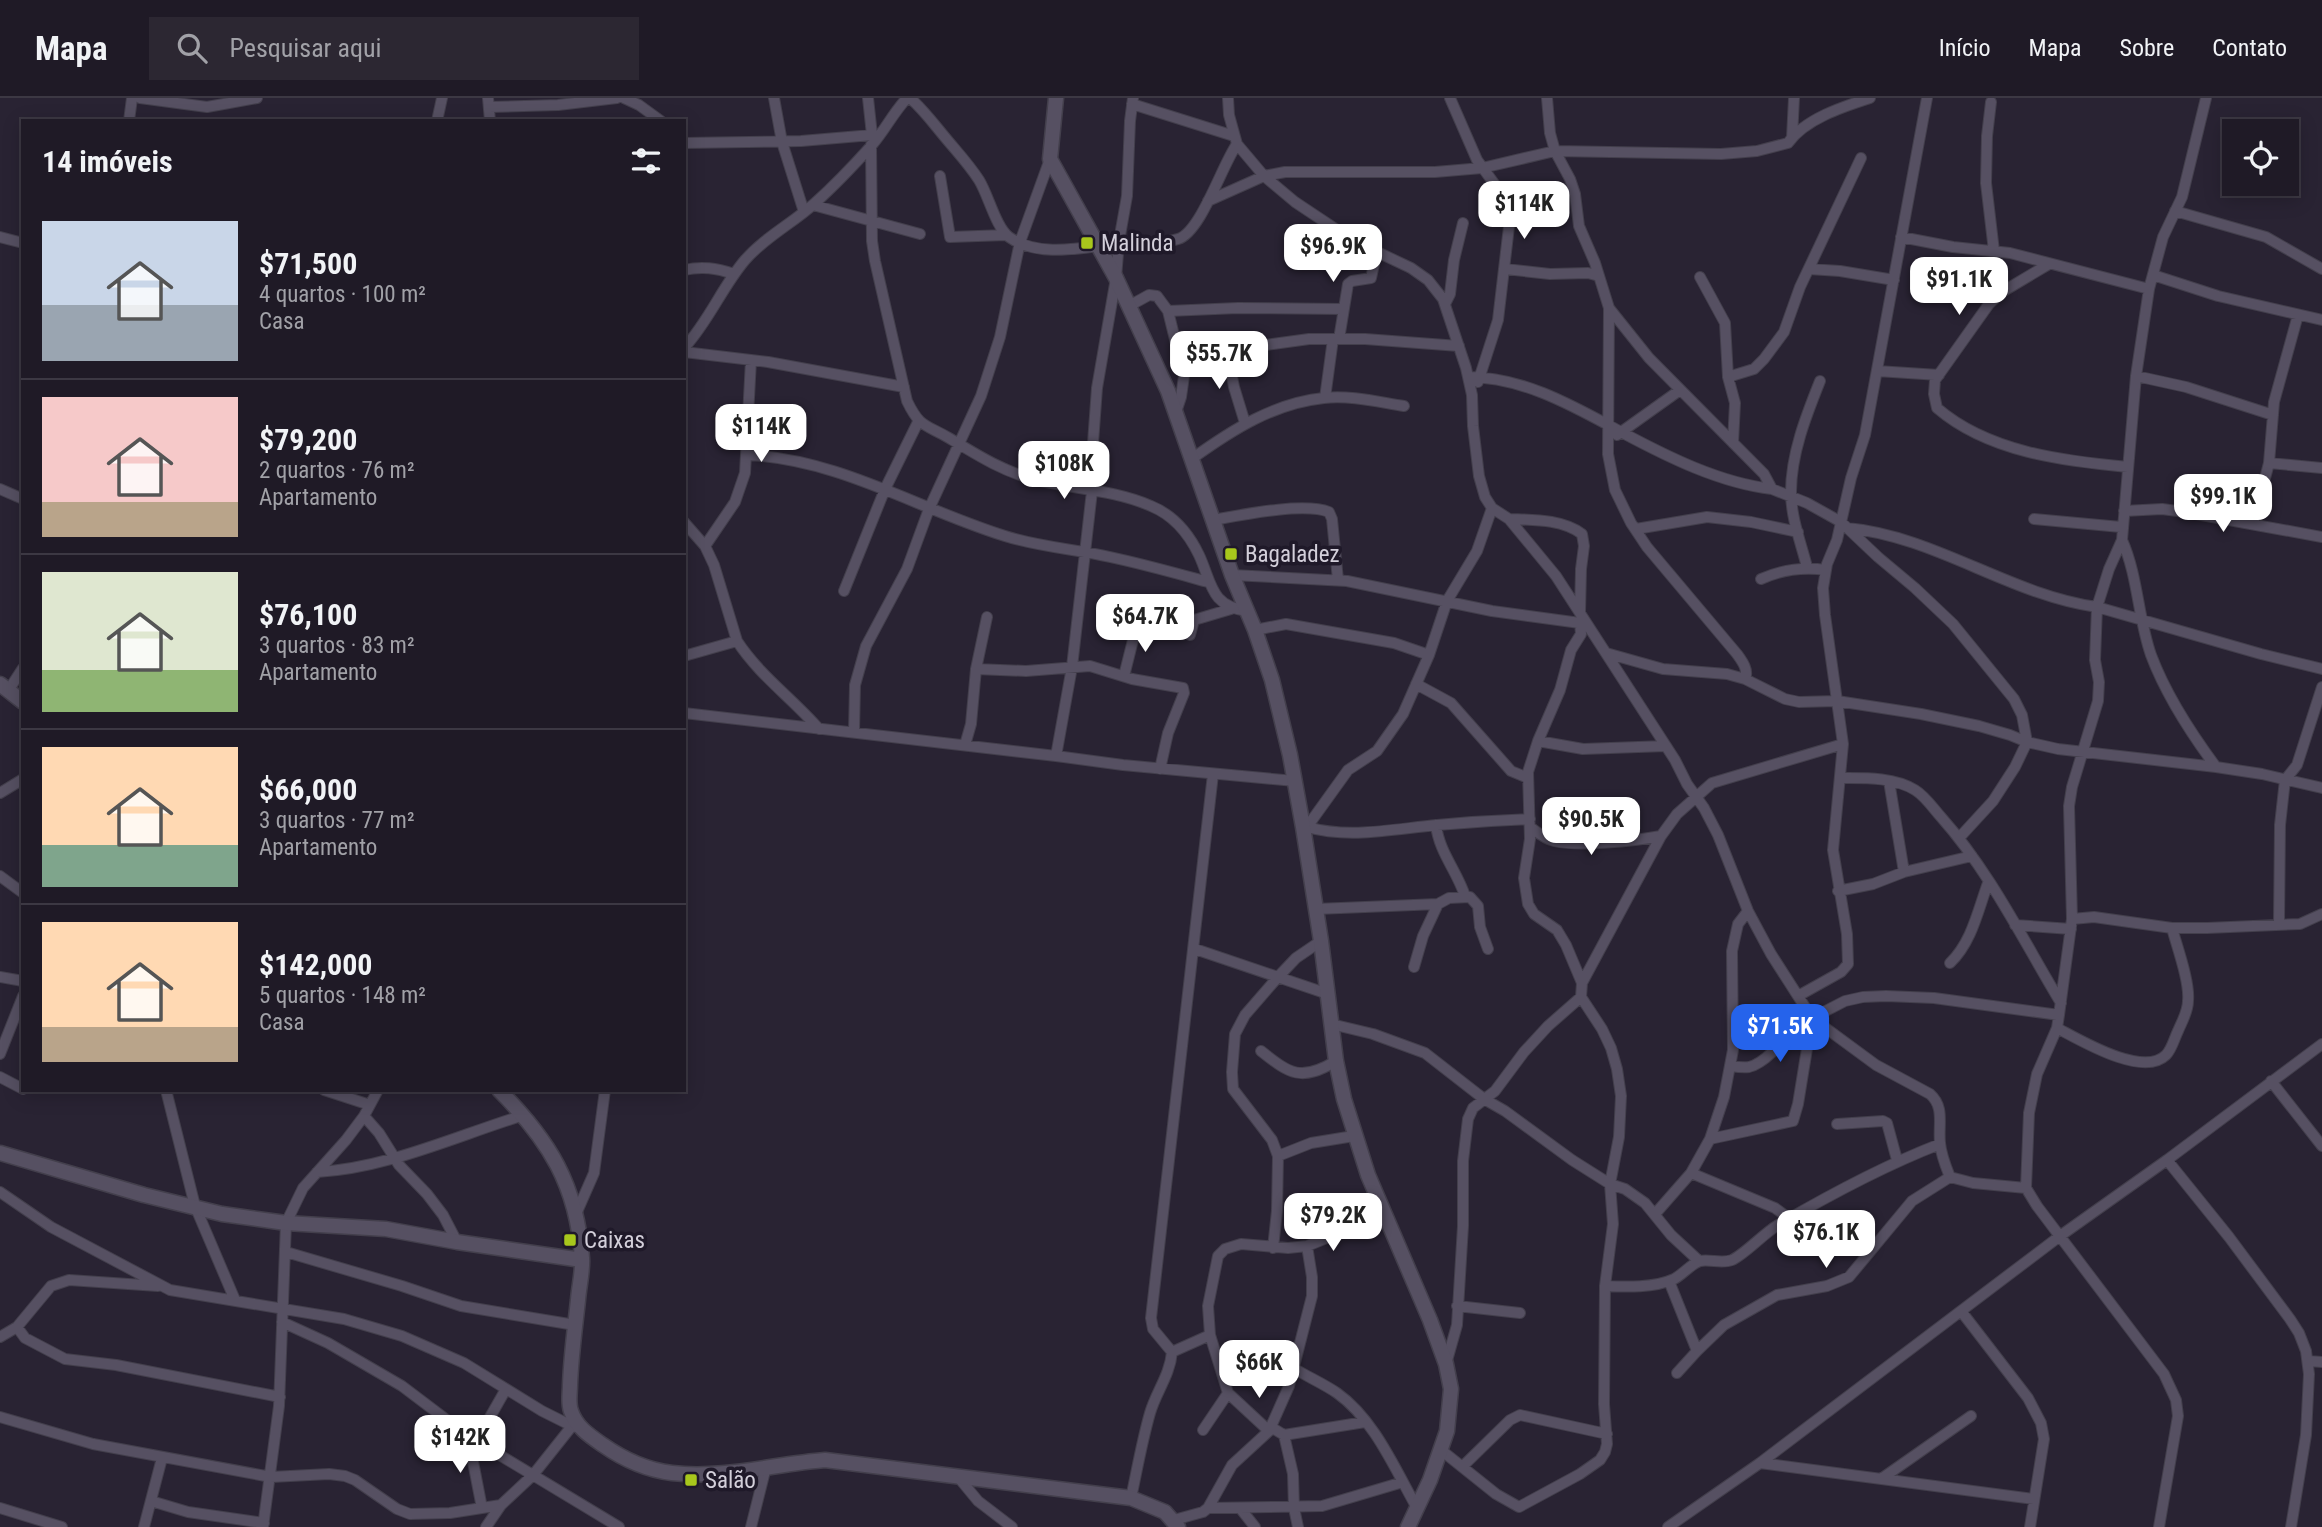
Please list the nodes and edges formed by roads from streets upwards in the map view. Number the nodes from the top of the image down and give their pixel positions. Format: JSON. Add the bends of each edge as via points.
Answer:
{"nodes":[{"id":1,"x":132,"y":98,"type":"edge"},
{"id":2,"x":140,"y":98,"type":"edge"},
{"id":3,"x":257,"y":98,"type":"edge"},
{"id":4,"x":442,"y":98,"type":"edge"},
{"id":5,"x":617,"y":98,"type":"edge"},
{"id":6,"x":624,"y":98,"type":"edge"},
{"id":7,"x":774,"y":98,"type":"edge"},
{"id":8,"x":868,"y":98,"type":"edge"},
{"id":9,"x":908,"y":98,"type":"edge"},
{"id":10,"x":1056,"y":98,"type":"edge"},
{"id":11,"x":1228,"y":98,"type":"edge"},
{"id":12,"x":1450,"y":98,"type":"edge"},
{"id":13,"x":1547,"y":98,"type":"edge"},
{"id":14,"x":1794,"y":98,"type":"edge"},
{"id":15,"x":1870,"y":98,"type":"edge"},
{"id":16,"x":1926,"y":98,"type":"edge"},
{"id":17,"x":2206,"y":98,"type":"edge"},
{"id":18,"x":1133,"y":101,"type":"edge"},
{"id":19,"x":1992,"y":102,"type":"dead end"},
{"id":20,"x":488,"y":103,"type":"edge"},
{"id":21,"x":129,"y":119,"type":"edge"},
{"id":22,"x":438,"y":119,"type":"edge"},
{"id":23,"x":658,"y":119,"type":"edge"},
{"id":24,"x":1791,"y":138,"type":"junction"},
{"id":25,"x":874,"y":139,"type":"junction"},
{"id":26,"x":1236,"y":140,"type":"junction"},
{"id":27,"x":782,"y":142,"type":"junction"},
{"id":28,"x":686,"y":143,"type":"edge"},
{"id":29,"x":1555,"y":151,"type":"junction"},
{"id":30,"x":1861,"y":158,"type":"dead end"},
{"id":31,"x":1050,"y":159,"type":"junction"},
{"id":32,"x":1482,"y":169,"type":"junction"},
{"id":33,"x":940,"y":176,"type":"dead end"},
{"id":34,"x":1264,"y":176,"type":"junction"},
{"id":35,"x":1208,"y":201,"type":"junction"},
{"id":36,"x":813,"y":205,"type":"junction"},
{"id":37,"x":2175,"y":211,"type":"junction"},
{"id":38,"x":804,"y":212,"type":"junction"},
{"id":39,"x":872,"y":222,"type":"junction"},
{"id":40,"x":1463,"y":223,"type":"dead end"},
{"id":41,"x":920,"y":234,"type":"dead end"},
{"id":42,"x":1006,"y":235,"type":"junction"},
{"id":43,"x":0,"y":237,"type":"edge"},
{"id":44,"x":1901,"y":237,"type":"junction"},
{"id":45,"x":21,"y":242,"type":"edge"},
{"id":46,"x":1020,"y":242,"type":"junction"},
{"id":47,"x":1119,"y":242,"type":"junction"},
{"id":48,"x":1098,"y":246,"type":"junction"},
{"id":49,"x":1377,"y":251,"type":"junction"},
{"id":50,"x":1994,"y":251,"type":"junction"},
{"id":51,"x":2049,"y":264,"type":"junction"},
{"id":52,"x":1505,"y":269,"type":"junction"},
{"id":53,"x":1809,"y":269,"type":"junction"},
{"id":54,"x":2322,"y":269,"type":"edge"},
{"id":55,"x":686,"y":270,"type":"edge"},
{"id":56,"x":734,"y":274,"type":"junction"},
{"id":57,"x":2153,"y":275,"type":"junction"},
{"id":58,"x":1600,"y":276,"type":"junction"},
{"id":59,"x":1700,"y":277,"type":"dead end"},
{"id":60,"x":1116,"y":278,"type":"junction"},
{"id":61,"x":1894,"y":280,"type":"junction"},
{"id":62,"x":2149,"y":289,"type":"junction"},
{"id":63,"x":1445,"y":304,"type":"junction"},
{"id":64,"x":1129,"y":306,"type":"junction"},
{"id":65,"x":1609,"y":308,"type":"junction"},
{"id":66,"x":1344,"y":309,"type":"junction"},
{"id":67,"x":1168,"y":311,"type":"junction"},
{"id":68,"x":2298,"y":315,"type":"junction"},
{"id":69,"x":2322,"y":320,"type":"edge"},
{"id":70,"x":1336,"y":339,"type":"junction"},
{"id":71,"x":1459,"y":346,"type":"junction"},
{"id":72,"x":686,"y":347,"type":"edge"},
{"id":73,"x":686,"y":350,"type":"edge"},
{"id":74,"x":1227,"y":350,"type":"junction"},
{"id":75,"x":1178,"y":357,"type":"junction"},
{"id":76,"x":751,"y":360,"type":"junction"},
{"id":77,"x":1877,"y":371,"type":"junction"},
{"id":78,"x":1938,"y":375,"type":"junction"},
{"id":79,"x":2136,"y":376,"type":"junction"},
{"id":80,"x":1468,"y":377,"type":"junction"},
{"id":81,"x":1481,"y":377,"type":"junction"},
{"id":82,"x":1728,"y":377,"type":"junction"},
{"id":83,"x":1820,"y":381,"type":"dead end"},
{"id":84,"x":904,"y":387,"type":"junction"},
{"id":85,"x":1680,"y":390,"type":"junction"},
{"id":86,"x":1472,"y":395,"type":"junction"},
{"id":87,"x":1325,"y":398,"type":"junction"},
{"id":88,"x":1404,"y":407,"type":"dead end"},
{"id":89,"x":1176,"y":412,"type":"junction"},
{"id":90,"x":2273,"y":415,"type":"junction"},
{"id":91,"x":918,"y":422,"type":"junction"},
{"id":92,"x":1245,"y":423,"type":"junction"},
{"id":93,"x":1609,"y":424,"type":"junction"},
{"id":94,"x":1621,"y":432,"type":"junction"},
{"id":95,"x":1608,"y":441,"type":"junction"},
{"id":96,"x":1733,"y":443,"type":"junction"},
{"id":97,"x":958,"y":444,"type":"junction"},
{"id":98,"x":747,"y":455,"type":"junction"},
{"id":99,"x":1193,"y":458,"type":"junction"},
{"id":100,"x":2269,"y":463,"type":"junction"},
{"id":101,"x":2128,"y":467,"type":"junction"},
{"id":102,"x":2322,"y":468,"type":"edge"},
{"id":103,"x":0,"y":489,"type":"edge"},
{"id":104,"x":885,"y":489,"type":"junction"},
{"id":105,"x":1773,"y":489,"type":"junction"},
{"id":106,"x":1092,"y":491,"type":"junction"},
{"id":107,"x":1791,"y":497,"type":"junction"},
{"id":108,"x":21,"y":498,"type":"edge"},
{"id":109,"x":1492,"y":508,"type":"junction"},
{"id":110,"x":929,"y":509,"type":"junction"},
{"id":111,"x":2124,"y":511,"type":"junction"},
{"id":112,"x":1509,"y":519,"type":"junction"},
{"id":113,"x":2034,"y":519,"type":"dead end"},
{"id":114,"x":1213,"y":520,"type":"junction"},
{"id":115,"x":686,"y":524,"type":"edge"},
{"id":116,"x":2253,"y":524,"type":"junction"},
{"id":117,"x":1844,"y":525,"type":"junction"},
{"id":118,"x":2121,"y":527,"type":"junction"},
{"id":119,"x":1636,"y":529,"type":"junction"},
{"id":120,"x":1798,"y":532,"type":"junction"},
{"id":121,"x":2322,"y":537,"type":"edge"},
{"id":122,"x":2122,"y":540,"type":"junction"},
{"id":123,"x":705,"y":546,"type":"junction"},
{"id":124,"x":1085,"y":552,"type":"junction"},
{"id":125,"x":1807,"y":567,"type":"junction"},
{"id":126,"x":1826,"y":570,"type":"junction"},
{"id":127,"x":1232,"y":575,"type":"junction"},
{"id":128,"x":1761,"y":579,"type":"dead end"},
{"id":129,"x":1338,"y":580,"type":"junction"},
{"id":130,"x":1208,"y":582,"type":"junction"},
{"id":131,"x":844,"y":591,"type":"dead end"},
{"id":132,"x":1447,"y":601,"type":"junction"},
{"id":133,"x":2097,"y":607,"type":"junction"},
{"id":134,"x":1231,"y":609,"type":"junction"},
{"id":135,"x":1247,"y":611,"type":"junction"},
{"id":136,"x":987,"y":617,"type":"dead end"},
{"id":137,"x":1582,"y":619,"type":"junction"},
{"id":138,"x":2143,"y":620,"type":"junction"},
{"id":139,"x":1137,"y":624,"type":"dead end"},
{"id":140,"x":1255,"y":630,"type":"junction"},
{"id":141,"x":1190,"y":635,"type":"dead end"},
{"id":142,"x":737,"y":641,"type":"junction"},
{"id":143,"x":1606,"y":653,"type":"junction"},
{"id":144,"x":1429,"y":655,"type":"junction"},
{"id":145,"x":686,"y":656,"type":"edge"},
{"id":146,"x":1072,"y":667,"type":"junction"},
{"id":147,"x":976,"y":669,"type":"junction"},
{"id":148,"x":2322,"y":669,"type":"edge"},
{"id":149,"x":21,"y":670,"type":"edge"},
{"id":150,"x":1124,"y":676,"type":"junction"},
{"id":151,"x":1745,"y":679,"type":"junction"},
{"id":152,"x":1416,"y":684,"type":"junction"},
{"id":153,"x":4,"y":687,"type":"edge"},
{"id":154,"x":2322,"y":687,"type":"edge"},
{"id":155,"x":21,"y":700,"type":"edge"},
{"id":156,"x":1837,"y":701,"type":"junction"},
{"id":157,"x":686,"y":713,"type":"edge"},
{"id":158,"x":819,"y":729,"type":"junction"},
{"id":159,"x":854,"y":732,"type":"junction"},
{"id":160,"x":1538,"y":741,"type":"junction"},
{"id":161,"x":2027,"y":742,"type":"junction"},
{"id":162,"x":1843,"y":744,"type":"junction"},
{"id":163,"x":965,"y":745,"type":"junction"},
{"id":164,"x":1666,"y":746,"type":"junction"},
{"id":165,"x":2084,"y":752,"type":"junction"},
{"id":166,"x":1056,"y":756,"type":"junction"},
{"id":167,"x":2216,"y":767,"type":"junction"},
{"id":168,"x":1160,"y":769,"type":"junction"},
{"id":169,"x":1213,"y":775,"type":"junction"},
{"id":170,"x":1528,"y":778,"type":"junction"},
{"id":171,"x":1841,"y":778,"type":"junction"},
{"id":172,"x":21,"y":780,"type":"edge"},
{"id":173,"x":2286,"y":780,"type":"junction"},
{"id":174,"x":1295,"y":781,"type":"junction"},
{"id":175,"x":1889,"y":781,"type":"junction"},
{"id":176,"x":2322,"y":788,"type":"edge"},
{"id":177,"x":0,"y":793,"type":"edge"},
{"id":178,"x":1696,"y":798,"type":"junction"},
{"id":179,"x":1530,"y":823,"type":"junction"},
{"id":180,"x":1436,"y":825,"type":"junction"},
{"id":181,"x":1305,"y":827,"type":"junction"},
{"id":182,"x":1661,"y":836,"type":"junction"},
{"id":183,"x":1959,"y":838,"type":"junction"},
{"id":184,"x":1972,"y":856,"type":"junction"},
{"id":185,"x":1904,"y":872,"type":"junction"},
{"id":186,"x":0,"y":876,"type":"edge"},
{"id":187,"x":1988,"y":883,"type":"junction"},
{"id":188,"x":1838,"y":891,"type":"junction"},
{"id":189,"x":21,"y":892,"type":"edge"},
{"id":190,"x":1465,"y":896,"type":"junction"},
{"id":191,"x":1438,"y":904,"type":"junction"},
{"id":192,"x":1316,"y":909,"type":"junction"},
{"id":193,"x":1748,"y":911,"type":"junction"},
{"id":194,"x":2322,"y":914,"type":"edge"},
{"id":195,"x":2279,"y":923,"type":"junction"},
{"id":196,"x":2071,"y":924,"type":"junction"},
{"id":197,"x":2015,"y":925,"type":"junction"},
{"id":198,"x":2172,"y":928,"type":"junction"},
{"id":199,"x":1321,"y":941,"type":"junction"},
{"id":200,"x":1195,"y":949,"type":"junction"},
{"id":201,"x":1488,"y":949,"type":"dead end"},
{"id":202,"x":1950,"y":963,"type":"dead end"},
{"id":203,"x":1414,"y":967,"type":"dead end"},
{"id":204,"x":0,"y":977,"type":"edge"},
{"id":205,"x":1278,"y":977,"type":"junction"},
{"id":206,"x":21,"y":981,"type":"edge"},
{"id":207,"x":1582,"y":983,"type":"junction"},
{"id":208,"x":1328,"y":993,"type":"junction"},
{"id":209,"x":1798,"y":996,"type":"junction"},
{"id":210,"x":1581,"y":997,"type":"junction"},
{"id":211,"x":21,"y":1001,"type":"edge"},
{"id":212,"x":2061,"y":1003,"type":"junction"},
{"id":213,"x":1810,"y":1015,"type":"junction"},
{"id":214,"x":2059,"y":1015,"type":"junction"},
{"id":215,"x":1331,"y":1024,"type":"junction"},
{"id":216,"x":2057,"y":1028,"type":"junction"},
{"id":217,"x":2322,"y":1044,"type":"edge"},
{"id":218,"x":1261,"y":1051,"type":"dead end"},
{"id":219,"x":0,"y":1054,"type":"edge"},
{"id":220,"x":1336,"y":1061,"type":"junction"},
{"id":221,"x":1731,"y":1066,"type":"junction"},
{"id":222,"x":0,"y":1077,"type":"edge"},
{"id":223,"x":2271,"y":1081,"type":"junction"},
{"id":224,"x":21,"y":1088,"type":"edge"},
{"id":225,"x":166,"y":1092,"type":"edge"},
{"id":226,"x":330,"y":1092,"type":"edge"},
{"id":227,"x":377,"y":1092,"type":"edge"},
{"id":228,"x":501,"y":1092,"type":"edge"},
{"id":229,"x":606,"y":1092,"type":"edge"},
{"id":230,"x":1484,"y":1099,"type":"junction"},
{"id":231,"x":370,"y":1105,"type":"junction"},
{"id":232,"x":524,"y":1115,"type":"junction"},
{"id":233,"x":364,"y":1116,"type":"junction"},
{"id":234,"x":1837,"y":1124,"type":"dead end"},
{"id":235,"x":1354,"y":1136,"type":"junction"},
{"id":236,"x":1710,"y":1139,"type":"junction"},
{"id":237,"x":1940,"y":1144,"type":"junction"},
{"id":238,"x":2322,"y":1146,"type":"edge"},
{"id":239,"x":0,"y":1153,"type":"edge"},
{"id":240,"x":1278,"y":1156,"type":"junction"},
{"id":241,"x":394,"y":1157,"type":"junction"},
{"id":242,"x":1897,"y":1160,"type":"junction"},
{"id":243,"x":2167,"y":1160,"type":"junction"},
{"id":244,"x":317,"y":1172,"type":"junction"},
{"id":245,"x":1690,"y":1173,"type":"junction"},
{"id":246,"x":1950,"y":1177,"type":"junction"},
{"id":247,"x":1610,"y":1184,"type":"junction"},
{"id":248,"x":2026,"y":1188,"type":"junction"},
{"id":249,"x":0,"y":1192,"type":"edge"},
{"id":250,"x":195,"y":1206,"type":"junction"},
{"id":251,"x":576,"y":1214,"type":"junction"},
{"id":252,"x":1655,"y":1214,"type":"junction"},
{"id":253,"x":1383,"y":1215,"type":"junction"},
{"id":254,"x":1790,"y":1219,"type":"junction"},
{"id":255,"x":286,"y":1223,"type":"junction"},
{"id":256,"x":2060,"y":1236,"type":"junction"},
{"id":257,"x":457,"y":1242,"type":"junction"},
{"id":258,"x":1307,"y":1246,"type":"junction"},
{"id":259,"x":1273,"y":1248,"type":"junction"},
{"id":260,"x":286,"y":1252,"type":"junction"},
{"id":261,"x":582,"y":1259,"type":"junction"},
{"id":262,"x":1699,"y":1261,"type":"junction"},
{"id":263,"x":1669,"y":1281,"type":"junction"},
{"id":264,"x":160,"y":1286,"type":"junction"},
{"id":265,"x":1605,"y":1286,"type":"junction"},
{"id":266,"x":235,"y":1300,"type":"junction"},
{"id":267,"x":1457,"y":1306,"type":"junction"},
{"id":268,"x":283,"y":1308,"type":"junction"},
{"id":269,"x":1961,"y":1311,"type":"junction"},
{"id":270,"x":1520,"y":1313,"type":"dead end"},
{"id":271,"x":282,"y":1322,"type":"junction"},
{"id":272,"x":575,"y":1325,"type":"junction"},
{"id":273,"x":17,"y":1327,"type":"junction"},
{"id":274,"x":1210,"y":1335,"type":"junction"},
{"id":275,"x":0,"y":1337,"type":"edge"},
{"id":276,"x":1697,"y":1351,"type":"junction"},
{"id":277,"x":1172,"y":1352,"type":"junction"},
{"id":278,"x":2309,"y":1361,"type":"junction"},
{"id":279,"x":2322,"y":1362,"type":"edge"},
{"id":280,"x":1446,"y":1364,"type":"junction"},
{"id":281,"x":1295,"y":1369,"type":"junction"},
{"id":282,"x":1677,"y":1373,"type":"dead end"},
{"id":283,"x":506,"y":1389,"type":"junction"},
{"id":284,"x":1228,"y":1393,"type":"junction"},
{"id":285,"x":279,"y":1396,"type":"junction"},
{"id":286,"x":1971,"y":1416,"type":"dead end"},
{"id":287,"x":0,"y":1417,"type":"edge"},
{"id":288,"x":1364,"y":1422,"type":"junction"},
{"id":289,"x":576,"y":1427,"type":"junction"},
{"id":290,"x":1270,"y":1429,"type":"junction"},
{"id":291,"x":1203,"y":1430,"type":"dead end"},
{"id":292,"x":1607,"y":1434,"type":"junction"},
{"id":293,"x":1284,"y":1435,"type":"junction"},
{"id":294,"x":472,"y":1438,"type":"junction"},
{"id":295,"x":1441,"y":1450,"type":"junction"},
{"id":296,"x":162,"y":1458,"type":"junction"},
{"id":297,"x":1760,"y":1463,"type":"junction"},
{"id":298,"x":1463,"y":1466,"type":"junction"},
{"id":299,"x":766,"y":1467,"type":"junction"},
{"id":300,"x":533,"y":1475,"type":"junction"},
{"id":301,"x":271,"y":1477,"type":"junction"},
{"id":302,"x":959,"y":1478,"type":"junction"},
{"id":303,"x":1881,"y":1479,"type":"junction"},
{"id":304,"x":1403,"y":1482,"type":"junction"},
{"id":305,"x":1130,"y":1498,"type":"junction"},
{"id":306,"x":2034,"y":1499,"type":"junction"},
{"id":307,"x":151,"y":1501,"type":"junction"},
{"id":308,"x":500,"y":1505,"type":"junction"},
{"id":309,"x":0,"y":1508,"type":"edge"},
{"id":310,"x":482,"y":1508,"type":"junction"},
{"id":311,"x":1208,"y":1508,"type":"junction"},
{"id":312,"x":1240,"y":1508,"type":"junction"},
{"id":313,"x":1294,"y":1508,"type":"junction"},
{"id":314,"x":1417,"y":1508,"type":"junction"},
{"id":315,"x":1176,"y":1524,"type":"edge"},
{"id":316,"x":263,"y":1525,"type":"edge"},
{"id":317,"x":62,"y":1527,"type":"edge"},
{"id":318,"x":144,"y":1527,"type":"edge"},
{"id":319,"x":486,"y":1527,"type":"edge"},
{"id":320,"x":619,"y":1527,"type":"edge"},
{"id":321,"x":751,"y":1527,"type":"edge"},
{"id":322,"x":1012,"y":1527,"type":"edge"},
{"id":323,"x":1255,"y":1527,"type":"edge"},
{"id":324,"x":1298,"y":1527,"type":"edge"},
{"id":325,"x":1408,"y":1527,"type":"edge"},
{"id":326,"x":1668,"y":1527,"type":"edge"},
{"id":327,"x":2030,"y":1527,"type":"edge"},
{"id":328,"x":2160,"y":1527,"type":"edge"},
{"id":329,"x":2291,"y":1527,"type":"edge"}],
"edges":[{"from":1,"to":21,"type":"street"},
{"from":2,"to":3,"type":"street","via":[[207,107]]},
{"from":4,"to":22,"type":"street"},
{"from":5,"to":20,"type":"street","via":[[558,105]]},
{"from":6,"to":23,"type":"street"},
{"from":7,"to":27,"type":"street"},
{"from":8,"to":25,"type":"street"},
{"from":9,"to":25,"type":"street"},
{"from":9,"to":42,"type":"street","via":[[965,159]]},
{"from":10,"to":31,"type":"street"},
{"from":11,"to":26,"type":"street"},
{"from":12,"to":32,"type":"street"},
{"from":13,"to":29,"type":"street"},
{"from":14,"to":24,"type":"street"},
{"from":15,"to":24,"type":"street","via":[[1809,124]]},
{"from":16,"to":44,"type":"street"},
{"from":17,"to":37,"type":"street"},
{"from":18,"to":26,"type":"street"},
{"from":18,"to":47,"type":"street"},
{"from":19,"to":50,"type":"street","via":[[1986,183]]},
{"from":24,"to":29,"type":"street","via":[[1773,148],[1721,155]]},
{"from":25,"to":27,"type":"street"},
{"from":25,"to":36,"type":"street"},
{"from":25,"to":39,"type":"street"},
{"from":26,"to":34,"type":"street"},
{"from":26,"to":35,"type":"street"},
{"from":27,"to":28,"type":"street"},
{"from":27,"to":38,"type":"street"},
{"from":29,"to":32,"type":"street"},
{"from":29,"to":58,"type":"street","via":[[1570,179],[1579,226]]},
{"from":30,"to":53,"type":"street"},
{"from":31,"to":46,"type":"street"},
{"from":31,"to":48,"type":"street"},
{"from":32,"to":34,"type":"street"},
{"from":32,"to":52,"type":"street","via":[[1508,209]]},
{"from":33,"to":42,"type":"street","via":[[950,237]]},
{"from":34,"to":35,"type":"street"},
{"from":34,"to":49,"type":"street","via":[[1321,220]]},
{"from":35,"to":47,"type":"street","via":[[1187,235],[1177,240]]},
{"from":36,"to":38,"type":"street"},
{"from":36,"to":39,"type":"street"},
{"from":37,"to":54,"type":"street","via":[[2266,237]]},
{"from":37,"to":57,"type":"street"},
{"from":38,"to":56,"type":"street","via":[[755,249]]},
{"from":39,"to":41,"type":"street"},
{"from":39,"to":84,"type":"street","via":[[875,261]]},
{"from":40,"to":63,"type":"street"},
{"from":42,"to":46,"type":"street"},
{"from":43,"to":45,"type":"street"},
{"from":44,"to":50,"type":"street"},
{"from":44,"to":61,"type":"street"},
{"from":46,"to":48,"type":"street","via":[[1066,250]]},
{"from":46,"to":97,"type":"street","via":[[1000,337],[981,396]]},
{"from":47,"to":60,"type":"street"},
{"from":48,"to":60,"type":"street"},
{"from":49,"to":63,"type":"street","via":[[1428,280]]},
{"from":49,"to":66,"type":"street","via":[[1371,278],[1348,284]]},
{"from":50,"to":51,"type":"street"},
{"from":51,"to":62,"type":"street"},
{"from":51,"to":78,"type":"street","via":[[1989,304]]},
{"from":52,"to":58,"type":"street"},
{"from":52,"to":81,"type":"street","via":[[1498,320]]},
{"from":53,"to":61,"type":"street"},
{"from":53,"to":82,"type":"street","via":[[1773,348],[1754,369]]},
{"from":55,"to":56,"type":"street","via":[[700,266]]},
{"from":56,"to":72,"type":"street"},
{"from":57,"to":62,"type":"street"},
{"from":57,"to":68,"type":"street"},
{"from":58,"to":65,"type":"street"},
{"from":59,"to":82,"type":"street","via":[[1725,323]]},
{"from":60,"to":64,"type":"street"},
{"from":60,"to":106,"type":"street","via":[[1097,388]]},
{"from":61,"to":77,"type":"street"},
{"from":62,"to":79,"type":"street"},
{"from":63,"to":71,"type":"street"},
{"from":64,"to":67,"type":"street","via":[[1149,295],[1157,296]]},
{"from":64,"to":89,"type":"street"},
{"from":65,"to":85,"type":"street"},
{"from":65,"to":93,"type":"street"},
{"from":66,"to":67,"type":"street"},
{"from":66,"to":70,"type":"street"},
{"from":67,"to":75,"type":"street"},
{"from":68,"to":69,"type":"street"},
{"from":68,"to":90,"type":"street"},
{"from":70,"to":71,"type":"street"},
{"from":70,"to":74,"type":"street"},
{"from":70,"to":87,"type":"street"},
{"from":71,"to":80,"type":"street"},
{"from":73,"to":76,"type":"street"},
{"from":74,"to":75,"type":"street"},
{"from":74,"to":92,"type":"street"},
{"from":75,"to":89,"type":"street","via":[[1184,386]]},
{"from":76,"to":84,"type":"street"},
{"from":76,"to":98,"type":"street"},
{"from":77,"to":78,"type":"street"},
{"from":77,"to":117,"type":"street"},
{"from":78,"to":101,"type":"street","via":[[1937,408],[1980,435],[2053,458]]},
{"from":79,"to":90,"type":"street"},
{"from":79,"to":101,"type":"street"},
{"from":80,"to":81,"type":"street"},
{"from":80,"to":86,"type":"street"},
{"from":81,"to":86,"type":"street"},
{"from":81,"to":93,"type":"street","via":[[1540,391]]},
{"from":82,"to":96,"type":"street","via":[[1735,403]]},
{"from":83,"to":107,"type":"street","via":[[1801,434]]},
{"from":84,"to":91,"type":"street"},
{"from":85,"to":94,"type":"street"},
{"from":85,"to":96,"type":"street"},
{"from":86,"to":109,"type":"street","via":[[1479,476]]},
{"from":87,"to":88,"type":"street"},
{"from":87,"to":92,"type":"street"},
{"from":89,"to":99,"type":"street"},
{"from":90,"to":100,"type":"street"},
{"from":91,"to":97,"type":"street"},
{"from":91,"to":104,"type":"street"},
{"from":92,"to":99,"type":"street"},
{"from":93,"to":94,"type":"street"},
{"from":93,"to":95,"type":"street"},
{"from":94,"to":95,"type":"street"},
{"from":94,"to":105,"type":"street","via":[[1702,469]]},
{"from":95,"to":119,"type":"street","via":[[1615,490]]},
{"from":96,"to":105,"type":"street"},
{"from":97,"to":106,"type":"street","via":[[1010,471]]},
{"from":97,"to":110,"type":"street"},
{"from":98,"to":104,"type":"street","via":[[797,460]]},
{"from":98,"to":123,"type":"street","via":[[735,502]]},
{"from":99,"to":114,"type":"street"},
{"from":100,"to":102,"type":"street"},
{"from":100,"to":116,"type":"street"},
{"from":101,"to":111,"type":"street"},
{"from":103,"to":108,"type":"street"},
{"from":104,"to":110,"type":"street"},
{"from":104,"to":131,"type":"street"},
{"from":105,"to":107,"type":"street"},
{"from":106,"to":124,"type":"street"},
{"from":106,"to":130,"type":"street","via":[[1135,500],[1168,515],[1194,544]]},
{"from":107,"to":117,"type":"street"},
{"from":107,"to":120,"type":"street"},
{"from":109,"to":112,"type":"street"},
{"from":109,"to":132,"type":"street","via":[[1477,551]]},
{"from":110,"to":124,"type":"street","via":[[1013,539]]},
{"from":110,"to":159,"type":"street","via":[[907,569],[866,646],[855,684]]},
{"from":111,"to":116,"type":"street","via":[[2162,509]]},
{"from":111,"to":118,"type":"street"},
{"from":112,"to":137,"type":"street","via":[[1556,576]]},
{"from":112,"to":137,"type":"street","via":[[1554,523],[1582,534]]},
{"from":113,"to":118,"type":"street"},
{"from":114,"to":127,"type":"street"},
{"from":114,"to":129,"type":"street","via":[[1291,509],[1329,512]]},
{"from":115,"to":123,"type":"street"},
{"from":116,"to":121,"type":"street"},
{"from":117,"to":126,"type":"street"},
{"from":117,"to":133,"type":"street","via":[[1931,551],[2073,604]]},
{"from":117,"to":161,"type":"street","via":[[1953,624],[2014,699]]},
{"from":118,"to":122,"type":"street"},
{"from":119,"to":120,"type":"street","via":[[1707,517]]},
{"from":119,"to":151,"type":"street","via":[[1737,653]]},
{"from":120,"to":125,"type":"street"},
{"from":122,"to":133,"type":"street"},
{"from":122,"to":138,"type":"street"},
{"from":123,"to":142,"type":"street"},
{"from":124,"to":130,"type":"street"},
{"from":124,"to":146,"type":"street"},
{"from":125,"to":126,"type":"street"},
{"from":125,"to":128,"type":"street"},
{"from":126,"to":156,"type":"street","via":[[1825,615]]},
{"from":127,"to":129,"type":"street"},
{"from":127,"to":135,"type":"street"},
{"from":129,"to":132,"type":"street"},
{"from":130,"to":134,"type":"street"},
{"from":132,"to":137,"type":"street","via":[[1492,611]]},
{"from":132,"to":144,"type":"street"},
{"from":133,"to":138,"type":"street"},
{"from":133,"to":165,"type":"street","via":[[2098,701]]},
{"from":134,"to":135,"type":"street"},
{"from":134,"to":141,"type":"street","via":[[1194,620]]},
{"from":135,"to":140,"type":"street"},
{"from":136,"to":147,"type":"street"},
{"from":137,"to":143,"type":"street"},
{"from":137,"to":160,"type":"street","via":[[1581,634]]},
{"from":138,"to":148,"type":"street"},
{"from":138,"to":167,"type":"street","via":[[2164,686]]},
{"from":139,"to":150,"type":"street"},
{"from":140,"to":144,"type":"street","via":[[1294,625],[1394,643]]},
{"from":140,"to":174,"type":"street","via":[[1272,680]]},
{"from":142,"to":145,"type":"street"},
{"from":142,"to":158,"type":"street","via":[[754,666]]},
{"from":143,"to":151,"type":"street","via":[[1662,669]]},
{"from":143,"to":164,"type":"street"},
{"from":144,"to":152,"type":"street"},
{"from":146,"to":147,"type":"street"},
{"from":146,"to":150,"type":"street","via":[[1090,666]]},
{"from":146,"to":166,"type":"street"},
{"from":147,"to":163,"type":"street"},
{"from":149,"to":153,"type":"street"},
{"from":150,"to":168,"type":"street","via":[[1183,688]]},
{"from":151,"to":156,"type":"street","via":[[1785,699],[1811,704]]},
{"from":152,"to":170,"type":"street","via":[[1451,703],[1511,771]]},
{"from":152,"to":181,"type":"street","via":[[1392,733],[1377,751],[1348,770]]},
{"from":153,"to":155,"type":"street"},
{"from":154,"to":173,"type":"street","via":[[2297,765]]},
{"from":156,"to":161,"type":"street","via":[[1930,716]]},
{"from":156,"to":162,"type":"street"},
{"from":157,"to":158,"type":"street"},
{"from":158,"to":159,"type":"street"},
{"from":159,"to":163,"type":"street"},
{"from":160,"to":164,"type":"street","via":[[1583,749]]},
{"from":160,"to":170,"type":"street"},
{"from":161,"to":165,"type":"street"},
{"from":161,"to":183,"type":"street","via":[[1993,801]]},
{"from":162,"to":171,"type":"street"},
{"from":162,"to":178,"type":"street","via":[[1712,783]]},
{"from":163,"to":166,"type":"street"},
{"from":164,"to":178,"type":"street"},
{"from":165,"to":167,"type":"street"},
{"from":165,"to":196,"type":"street","via":[[2070,806]]},
{"from":166,"to":168,"type":"street"},
{"from":167,"to":173,"type":"street"},
{"from":168,"to":169,"type":"street"},
{"from":169,"to":174,"type":"street"},
{"from":169,"to":200,"type":"street"},
{"from":170,"to":179,"type":"street"},
{"from":171,"to":175,"type":"street"},
{"from":171,"to":188,"type":"street","via":[[1833,850]]},
{"from":172,"to":177,"type":"street"},
{"from":173,"to":176,"type":"street"},
{"from":173,"to":195,"type":"street","via":[[2280,825]]},
{"from":174,"to":181,"type":"street"},
{"from":175,"to":183,"type":"street","via":[[1918,793]]},
{"from":175,"to":185,"type":"street"},
{"from":178,"to":182,"type":"street"},
{"from":178,"to":193,"type":"street","via":[[1718,835]]},
{"from":179,"to":180,"type":"street"},
{"from":179,"to":182,"type":"street","via":[[1548,838],[1562,842]]},
{"from":179,"to":207,"type":"street","via":[[1524,878],[1528,904],[1534,914],[1558,930]]},
{"from":180,"to":181,"type":"street","via":[[1366,833]]},
{"from":180,"to":190,"type":"street","via":[[1437,840]]},
{"from":181,"to":192,"type":"street"},
{"from":182,"to":207,"type":"street"},
{"from":183,"to":184,"type":"street"},
{"from":184,"to":185,"type":"street"},
{"from":184,"to":187,"type":"street"},
{"from":185,"to":188,"type":"street"},
{"from":186,"to":189,"type":"street"},
{"from":187,"to":197,"type":"street"},
{"from":187,"to":202,"type":"street","via":[[1967,942]]},
{"from":188,"to":209,"type":"street","via":[[1847,934],[1846,968]]},
{"from":190,"to":191,"type":"street"},
{"from":190,"to":201,"type":"street","via":[[1478,906]]},
{"from":191,"to":192,"type":"street"},
{"from":191,"to":203,"type":"street"},
{"from":192,"to":199,"type":"street"},
{"from":193,"to":209,"type":"street"},
{"from":193,"to":221,"type":"street","via":[[1738,924],[1732,951]]},
{"from":194,"to":195,"type":"street","via":[[2300,924]]},
{"from":195,"to":198,"type":"street"},
{"from":196,"to":197,"type":"street"},
{"from":196,"to":198,"type":"street","via":[[2119,919]]},
{"from":196,"to":212,"type":"street"},
{"from":197,"to":212,"type":"street"},
{"from":198,"to":216,"type":"street","via":[[2189,1002],[2165,1056],[2147,1062],[2130,1060]]},
{"from":199,"to":205,"type":"street"},
{"from":199,"to":208,"type":"street"},
{"from":200,"to":205,"type":"street"},
{"from":200,"to":277,"type":"street","via":[[1151,1318],[1153,1329]]},
{"from":204,"to":206,"type":"street"},
{"from":205,"to":208,"type":"street"},
{"from":205,"to":240,"type":"street","via":[[1239,1024],[1231,1084],[1272,1140]]},
{"from":207,"to":210,"type":"street"},
{"from":208,"to":215,"type":"street"},
{"from":209,"to":213,"type":"street"},
{"from":210,"to":230,"type":"street","via":[[1548,1026]]},
{"from":210,"to":247,"type":"street","via":[[1602,1030],[1618,1069],[1621,1118]]},
{"from":211,"to":219,"type":"street"},
{"from":212,"to":214,"type":"street"},
{"from":213,"to":214,"type":"street","via":[[1863,997],[1886,996]]},
{"from":213,"to":221,"type":"street","via":[[1758,1063],[1745,1068]]},
{"from":213,"to":236,"type":"street","via":[[1793,1121]]},
{"from":213,"to":237,"type":"street","via":[[1876,1065],[1937,1100]]},
{"from":214,"to":216,"type":"street"},
{"from":215,"to":220,"type":"street"},
{"from":215,"to":230,"type":"street","via":[[1425,1054]]},
{"from":216,"to":248,"type":"street","via":[[2033,1090]]},
{"from":217,"to":223,"type":"street"},
{"from":218,"to":220,"type":"street","via":[[1298,1074],[1324,1069]]},
{"from":220,"to":235,"type":"street"},
{"from":221,"to":236,"type":"street"},
{"from":222,"to":224,"type":"street"},
{"from":223,"to":238,"type":"street"},
{"from":223,"to":243,"type":"street"},
{"from":225,"to":250,"type":"street"},
{"from":226,"to":231,"type":"street"},
{"from":227,"to":231,"type":"street"},
{"from":228,"to":232,"type":"street"},
{"from":229,"to":251,"type":"street","via":[[594,1173]]},
{"from":230,"to":247,"type":"street"},
{"from":230,"to":267,"type":"street","via":[[1473,1108],[1465,1134]]},
{"from":231,"to":233,"type":"street"},
{"from":232,"to":241,"type":"street"},
{"from":232,"to":251,"type":"street","via":[[546,1142]]},
{"from":233,"to":241,"type":"street"},
{"from":233,"to":244,"type":"street"},
{"from":234,"to":242,"type":"street","via":[[1887,1123]]},
{"from":235,"to":240,"type":"street","via":[[1311,1143]]},
{"from":235,"to":253,"type":"street"},
{"from":236,"to":245,"type":"street"},
{"from":237,"to":242,"type":"street"},
{"from":237,"to":246,"type":"street"},
{"from":239,"to":250,"type":"street"},
{"from":240,"to":259,"type":"street"},
{"from":241,"to":244,"type":"street"},
{"from":241,"to":257,"type":"street","via":[[443,1216]]},
{"from":242,"to":254,"type":"street"},
{"from":243,"to":256,"type":"street"},
{"from":243,"to":278,"type":"street","via":[[2290,1319]]},
{"from":244,"to":255,"type":"street","via":[[303,1188]]},
{"from":245,"to":252,"type":"street"},
{"from":245,"to":254,"type":"street","via":[[1775,1208]]},
{"from":246,"to":248,"type":"street"},
{"from":246,"to":276,"type":"street","via":[[1912,1201],[1849,1277],[1777,1295],[1724,1325]]},
{"from":247,"to":252,"type":"street","via":[[1625,1189]]},
{"from":247,"to":265,"type":"street","via":[[1613,1224]]},
{"from":248,"to":256,"type":"street"},
{"from":249,"to":264,"type":"street","via":[[51,1227]]},
{"from":250,"to":255,"type":"street"},
{"from":250,"to":266,"type":"street"},
{"from":251,"to":261,"type":"street"},
{"from":252,"to":262,"type":"street"},
{"from":253,"to":258,"type":"street"},
{"from":253,"to":280,"type":"street"},
{"from":254,"to":262,"type":"street","via":[[1735,1258]]},
{"from":255,"to":257,"type":"street","via":[[386,1229]]},
{"from":255,"to":260,"type":"street"},
{"from":256,"to":269,"type":"street"},
{"from":256,"to":328,"type":"street","via":[[2164,1374],[2176,1400],[2178,1416]]},
{"from":257,"to":261,"type":"street"},
{"from":258,"to":259,"type":"street"},
{"from":258,"to":281,"type":"street","via":[[1312,1296]]},
{"from":259,"to":274,"type":"street","via":[[1241,1244],[1218,1256],[1208,1306]]},
{"from":260,"to":268,"type":"street"},
{"from":260,"to":272,"type":"street","via":[[461,1306]]},
{"from":261,"to":272,"type":"street"},
{"from":262,"to":263,"type":"street"},
{"from":263,"to":265,"type":"street"},
{"from":263,"to":276,"type":"street"},
{"from":264,"to":266,"type":"street"},
{"from":264,"to":273,"type":"street","via":[[69,1280],[51,1286]]},
{"from":265,"to":292,"type":"street"},
{"from":266,"to":268,"type":"street"},
{"from":267,"to":270,"type":"street"},
{"from":267,"to":280,"type":"street","via":[[1457,1325]]},
{"from":268,"to":271,"type":"street"},
{"from":268,"to":283,"type":"street","via":[[402,1336],[464,1363]]},
{"from":269,"to":297,"type":"street"},
{"from":269,"to":306,"type":"street","via":[[2028,1398],[2041,1423],[2044,1439]]},
{"from":271,"to":285,"type":"street"},
{"from":271,"to":294,"type":"street","via":[[402,1386]]},
{"from":272,"to":289,"type":"street","via":[[569,1409]]},
{"from":273,"to":275,"type":"street"},
{"from":273,"to":285,"type":"street","via":[[25,1338],[65,1359]]},
{"from":274,"to":277,"type":"street"},
{"from":274,"to":284,"type":"street"},
{"from":276,"to":282,"type":"street"},
{"from":277,"to":305,"type":"street","via":[[1150,1412]]},
{"from":278,"to":279,"type":"street"},
{"from":278,"to":329,"type":"street","via":[[2306,1434]]},
{"from":280,"to":295,"type":"street","via":[[1451,1409]]},
{"from":281,"to":288,"type":"street","via":[[1338,1394]]},
{"from":281,"to":290,"type":"street"},
{"from":283,"to":289,"type":"street"},
{"from":283,"to":294,"type":"street"},
{"from":284,"to":290,"type":"street"},
{"from":284,"to":291,"type":"street"},
{"from":285,"to":301,"type":"street"},
{"from":286,"to":303,"type":"street"},
{"from":287,"to":296,"type":"street"},
{"from":288,"to":293,"type":"street"},
{"from":288,"to":304,"type":"street"},
{"from":289,"to":299,"type":"street","via":[[614,1452],[671,1473]]},
{"from":289,"to":300,"type":"street"},
{"from":290,"to":293,"type":"street"},
{"from":290,"to":311,"type":"street","via":[[1232,1465]]},
{"from":292,"to":298,"type":"street","via":[[1520,1415]]},
{"from":292,"to":298,"type":"street","via":[[1600,1460],[1520,1507]]},
{"from":293,"to":313,"type":"street","via":[[1293,1474]]},
{"from":294,"to":300,"type":"street"},
{"from":294,"to":310,"type":"street"},
{"from":295,"to":298,"type":"street"},
{"from":295,"to":314,"type":"street"},
{"from":296,"to":301,"type":"street"},
{"from":296,"to":307,"type":"street"},
{"from":297,"to":303,"type":"street"},
{"from":297,"to":326,"type":"street"},
{"from":299,"to":302,"type":"street","via":[[825,1460]]},
{"from":299,"to":321,"type":"street"},
{"from":300,"to":308,"type":"street"},
{"from":300,"to":320,"type":"street"},
{"from":301,"to":310,"type":"street","via":[[345,1476],[410,1514]]},
{"from":301,"to":316,"type":"street"},
{"from":302,"to":305,"type":"street"},
{"from":302,"to":322,"type":"street","via":[[978,1502]]},
{"from":303,"to":306,"type":"street"},
{"from":304,"to":313,"type":"street","via":[[1322,1506]]},
{"from":304,"to":314,"type":"street"},
{"from":305,"to":315,"type":"street","via":[[1165,1511]]},
{"from":306,"to":327,"type":"street"},
{"from":307,"to":316,"type":"street"},
{"from":307,"to":318,"type":"street"},
{"from":308,"to":310,"type":"street"},
{"from":308,"to":319,"type":"street"},
{"from":309,"to":317,"type":"street"},
{"from":311,"to":312,"type":"street"},
{"from":311,"to":315,"type":"street"},
{"from":312,"to":313,"type":"street"},
{"from":312,"to":323,"type":"street"},
{"from":313,"to":324,"type":"street"},
{"from":314,"to":325,"type":"street"}]}
